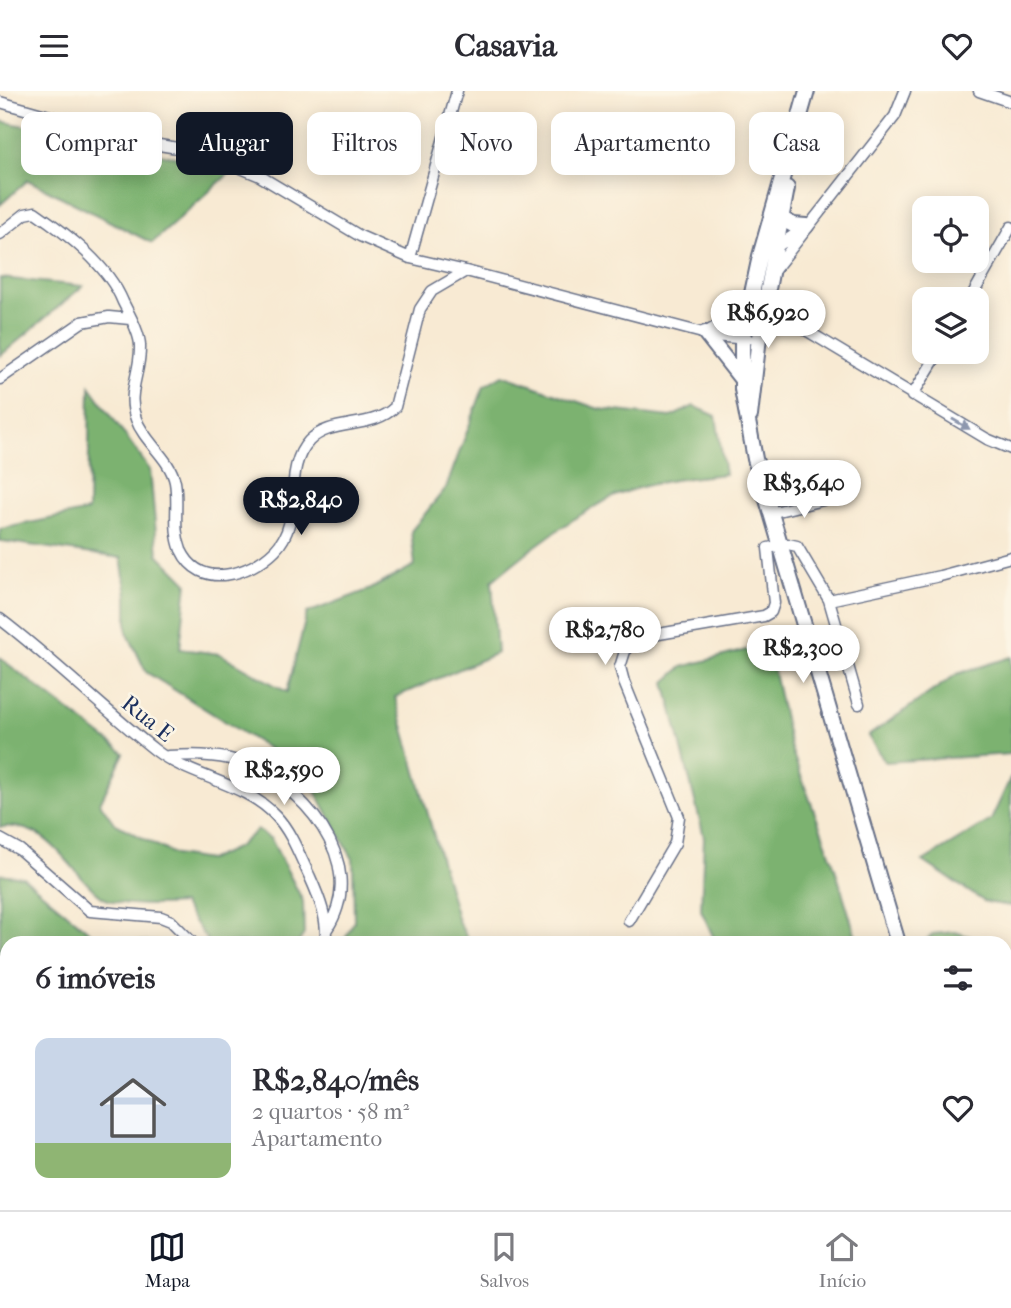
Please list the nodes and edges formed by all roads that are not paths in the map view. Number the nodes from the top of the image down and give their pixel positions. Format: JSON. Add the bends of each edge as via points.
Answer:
{"nodes":[{"id":1,"x":457,"y":91,"type":"edge"},
{"id":2,"x":807,"y":91,"type":"edge"},
{"id":3,"x":905,"y":91,"type":"edge"},
{"id":4,"x":979,"y":91,"type":"edge"},
{"id":5,"x":0,"y":102,"type":"edge"},
{"id":6,"x":1011,"y":102,"type":"edge"},
{"id":7,"x":801,"y":112,"type":"edge"},
{"id":8,"x":784,"y":175,"type":"edge"},
{"id":9,"x":788,"y":175,"type":"edge"},
{"id":10,"x":781,"y":218,"type":"junction"},
{"id":11,"x":809,"y":225,"type":"junction"},
{"id":12,"x":1011,"y":227,"type":"edge"},
{"id":13,"x":0,"y":234,"type":"edge"},
{"id":14,"x":775,"y":248,"type":"junction"},
{"id":15,"x":760,"y":256,"type":"junction"},
{"id":16,"x":410,"y":258,"type":"junction"},
{"id":17,"x":466,"y":271,"type":"junction"},
{"id":18,"x":770,"y":276,"type":"junction"},
{"id":19,"x":977,"y":287,"type":"edge"},
{"id":20,"x":750,"y":293,"type":"junction"},
{"id":21,"x":767,"y":296,"type":"junction"},
{"id":22,"x":130,"y":319,"type":"junction"},
{"id":23,"x":781,"y":319,"type":"junction"},
{"id":24,"x":705,"y":333,"type":"junction"},
{"id":25,"x":759,"y":337,"type":"junction"},
{"id":26,"x":742,"y":340,"type":"junction"},
{"id":27,"x":932,"y":364,"type":"edge"},
{"id":28,"x":0,"y":379,"type":"edge"},
{"id":29,"x":742,"y":380,"type":"junction"},
{"id":30,"x":912,"y":396,"type":"junction"},
{"id":31,"x":749,"y":418,"type":"junction"},
{"id":32,"x":1011,"y":449,"type":"edge"},
{"id":33,"x":831,"y":498,"type":"dead end"},
{"id":34,"x":770,"y":513,"type":"junction"},
{"id":35,"x":779,"y":545,"type":"junction"},
{"id":36,"x":1011,"y":557,"type":"edge"},
{"id":37,"x":828,"y":600,"type":"junction"},
{"id":38,"x":0,"y":619,"type":"edge"},
{"id":39,"x":859,"y":704,"type":"dead end"},
{"id":40,"x":164,"y":756,"type":"junction"},
{"id":41,"x":0,"y":838,"type":"edge"},
{"id":42,"x":629,"y":921,"type":"dead end"},
{"id":43,"x":327,"y":929,"type":"junction"},
{"id":44,"x":186,"y":936,"type":"edge"},
{"id":45,"x":326,"y":936,"type":"edge"},
{"id":46,"x":896,"y":936,"type":"edge"}],
"edges":[{"from":1,"to":16,"type":"street"},
{"from":2,"to":7,"type":"main road"},
{"from":3,"to":11,"type":"street","via":[[895,116]]},
{"from":4,"to":6,"type":"street"},
{"from":5,"to":16,"type":"street","via":[[86,132],[184,148],[228,162],[290,192],[360,236]]},
{"from":8,"to":15,"type":"main road"},
{"from":9,"to":10,"type":"main road"},
{"from":10,"to":11,"type":"main road","via":[[793,225]]},
{"from":10,"to":14,"type":"main road"},
{"from":11,"to":14,"type":"street"},
{"from":11,"to":18,"type":"street"},
{"from":12,"to":19,"type":"street"},
{"from":13,"to":22,"type":"street","via":[[24,214],[35,212],[70,239],[114,285]]},
{"from":14,"to":15,"type":"street"},
{"from":14,"to":18,"type":"main road"},
{"from":15,"to":20,"type":"main road"},
{"from":16,"to":17,"type":"street"},
{"from":17,"to":22,"type":"street","via":[[432,291],[420,309],[395,407],[376,421],[320,434],[309,441],[300,455],[288,529],[276,549],[233,575],[214,576],[193,565],[181,551],[175,480],[136,421],[132,406],[140,345]]},
{"from":17,"to":24,"type":"street"},
{"from":18,"to":21,"type":"main road"},
{"from":20,"to":21,"type":"street"},
{"from":20,"to":24,"type":"street","via":[[732,317]]},
{"from":20,"to":26,"type":"main road"},
{"from":21,"to":23,"type":"street"},
{"from":21,"to":25,"type":"main road"},
{"from":22,"to":28,"type":"street","via":[[82,322]]},
{"from":23,"to":25,"type":"street","via":[[768,324]]},
{"from":23,"to":30,"type":"street"},
{"from":24,"to":26,"type":"street"},
{"from":24,"to":29,"type":"main road"},
{"from":25,"to":26,"type":"street"},
{"from":25,"to":31,"type":"main road"},
{"from":26,"to":29,"type":"main road"},
{"from":27,"to":30,"type":"street"},
{"from":29,"to":31,"type":"main road"},
{"from":30,"to":32,"type":"street","one_way":true},
{"from":31,"to":34,"type":"main road"},
{"from":33,"to":34,"type":"street"},
{"from":34,"to":35,"type":"main road"},
{"from":35,"to":37,"type":"street","via":[[797,546]]},
{"from":35,"to":42,"type":"street","via":[[766,553],[774,594],[771,612],[746,621],[637,639],[621,655],[624,683],[679,817],[675,843]]},
{"from":35,"to":46,"type":"main road"},
{"from":36,"to":37,"type":"street"},
{"from":37,"to":39,"type":"street"},
{"from":38,"to":40,"type":"street","name":"Rua E"},
{"from":40,"to":43,"type":"street","name":"Rua E","via":[[246,794],[277,817],[315,889]]},
{"from":40,"to":43,"type":"street","via":[[235,760],[259,770],[316,817],[339,865],[341,902]]},
{"from":41,"to":44,"type":"street","via":[[90,911],[161,917]]},
{"from":43,"to":45,"type":"street","name":"Rua E"}]}
